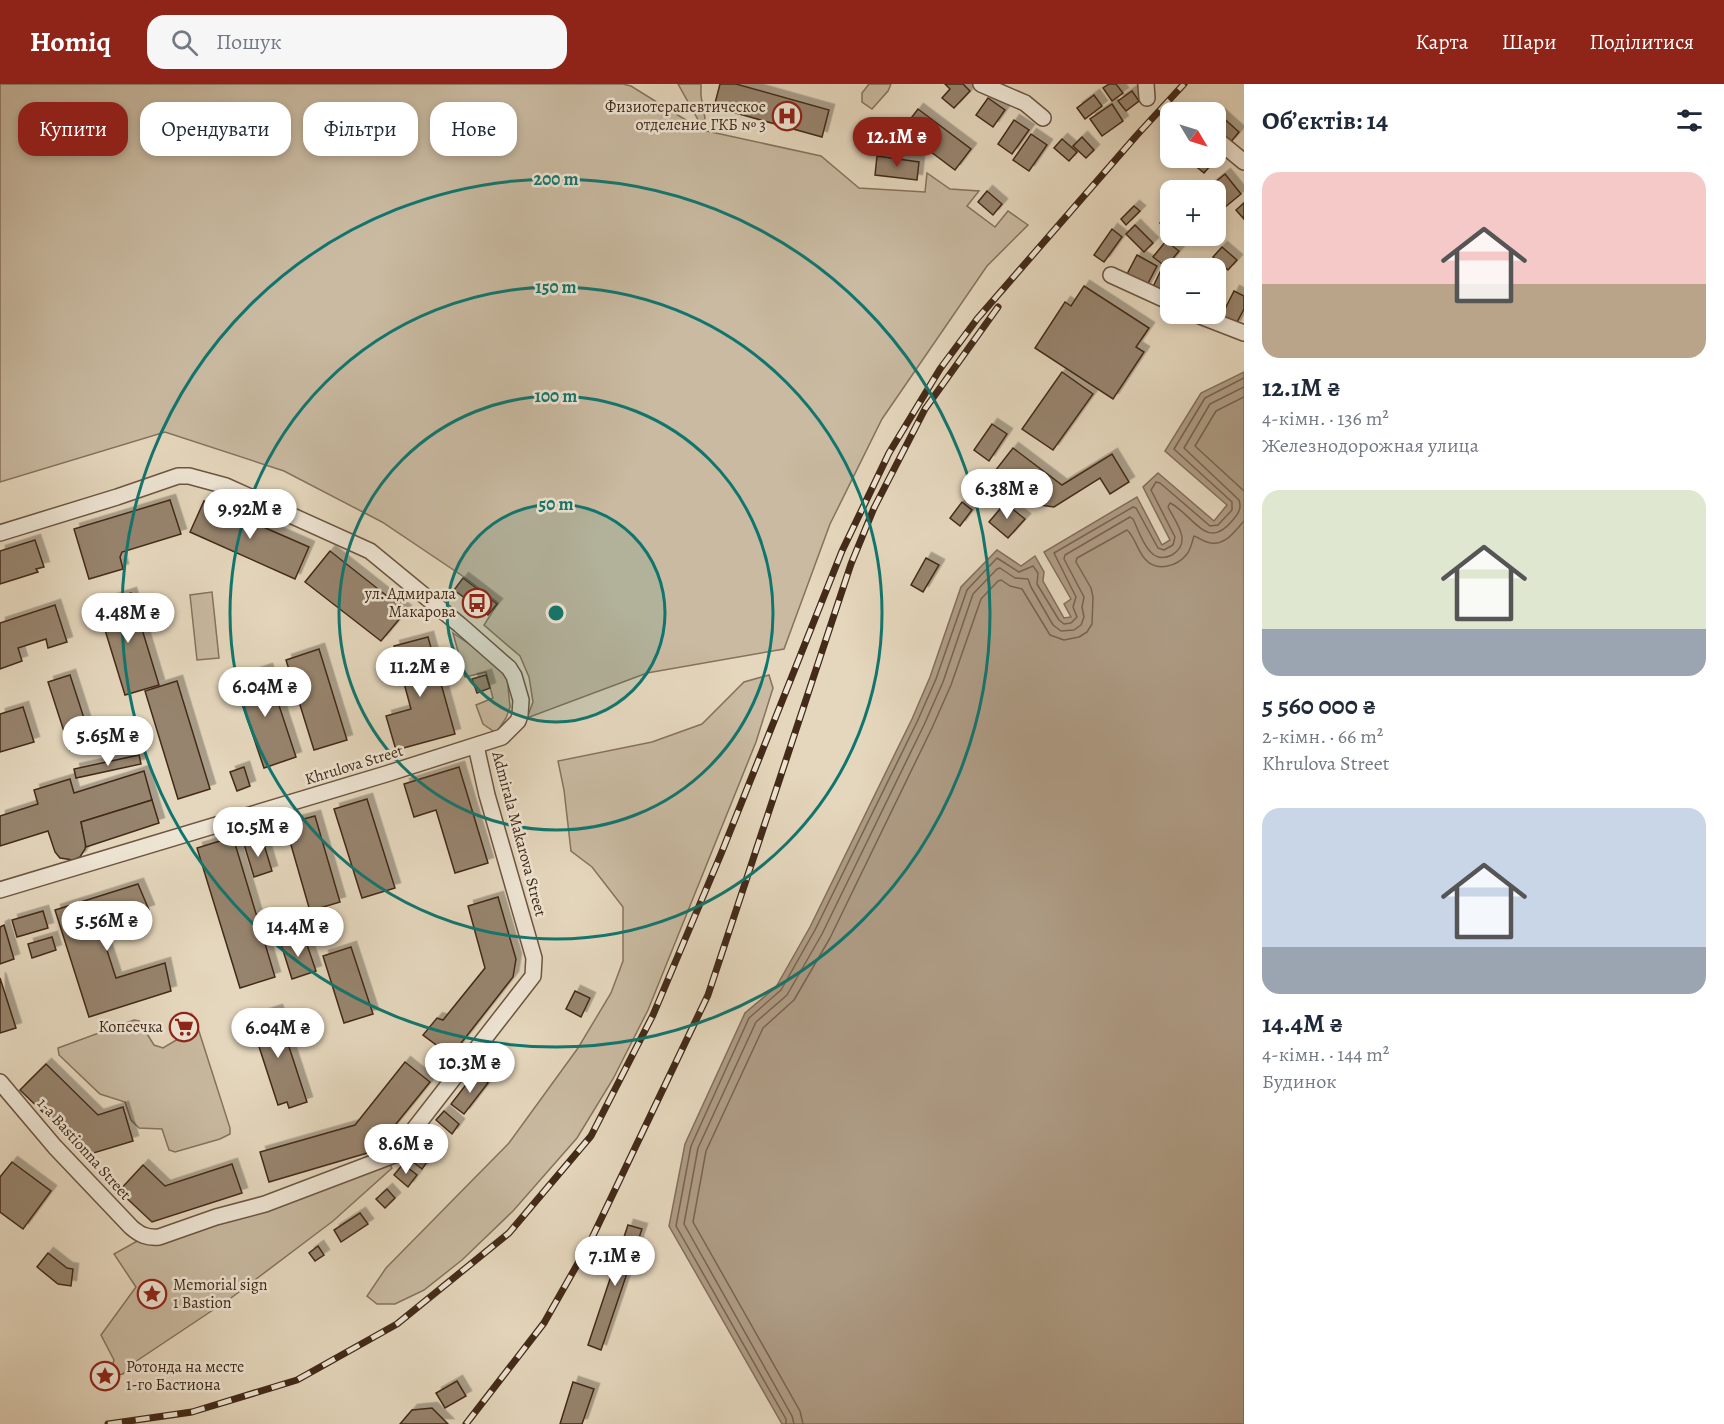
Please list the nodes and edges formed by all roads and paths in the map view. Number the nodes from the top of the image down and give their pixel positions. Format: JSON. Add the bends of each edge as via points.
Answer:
{"nodes":[{"id":1,"x":981,"y":84,"type":"edge"},
{"id":2,"x":1043,"y":118,"type":"dead end"},
{"id":3,"x":1226,"y":147,"type":"edge"},
{"id":4,"x":1244,"y":162,"type":"edge"},
{"id":5,"x":1111,"y":275,"type":"dead end"},
{"id":6,"x":1160,"y":297,"type":"edge"},
{"id":7,"x":1221,"y":324,"type":"edge"},
{"id":8,"x":1244,"y":333,"type":"edge"},
{"id":9,"x":0,"y":533,"type":"edge"},
{"id":10,"x":476,"y":746,"type":"junction"},
{"id":11,"x":0,"y":890,"type":"edge"},
{"id":12,"x":0,"y":1082,"type":"edge"},
{"id":13,"x":144,"y":1236,"type":"joint"}],
"edges":[{"from":1,"to":2,"type":"street","via":[[1024,104]]},
{"from":3,"to":4,"type":"street"},
{"from":5,"to":6,"type":"street"},
{"from":7,"to":8,"type":"street"},
{"from":9,"to":10,"type":"street","name":"Admirala Makarova Street","via":[[178,476],[226,486],[370,551],[509,668],[521,700],[520,715],[502,737]]},
{"from":10,"to":11,"type":"street","name":"Khrulova Street"},
{"from":10,"to":13,"type":"street","name":"Admirala Makarova Street","via":[[534,958],[529,983],[394,1155],[265,1204],[159,1237]]},
{"from":12,"to":13,"type":"street","name":"1-a Bastionna Street","via":[[56,1147]]}]}
